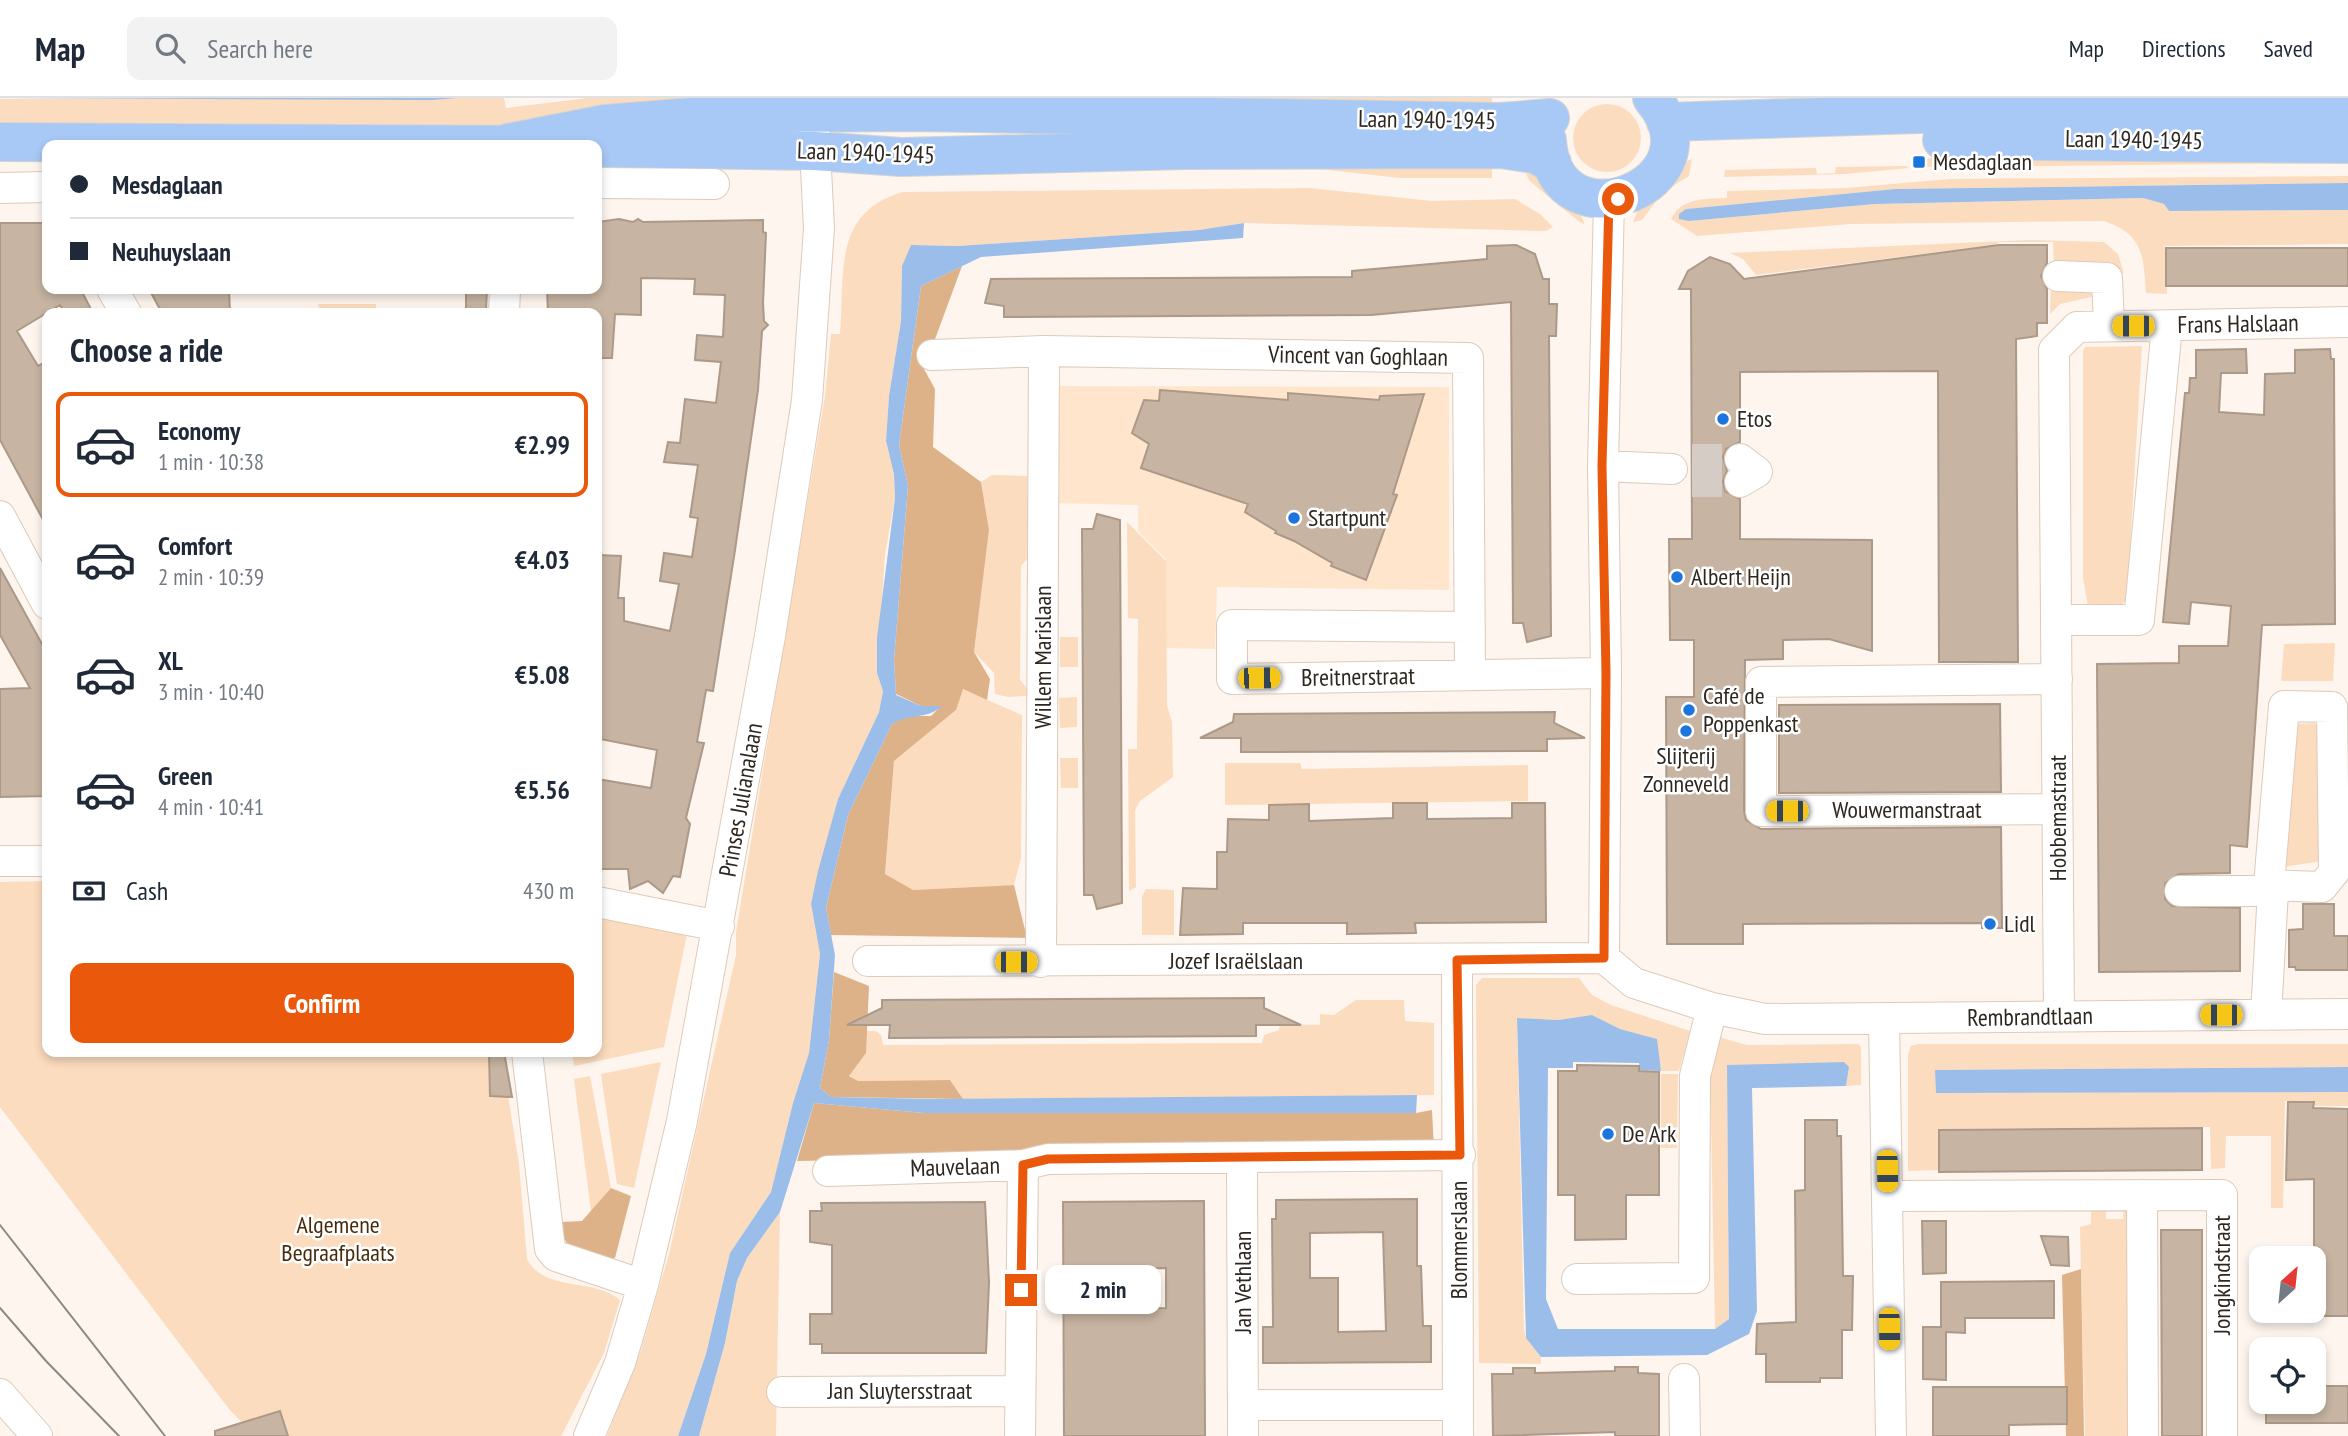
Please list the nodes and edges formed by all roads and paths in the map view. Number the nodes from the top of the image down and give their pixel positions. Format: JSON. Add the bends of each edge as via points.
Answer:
{"nodes":[{"id":1,"x":812,"y":105,"type":"edge"},
{"id":2,"x":1556,"y":108,"type":"edge"},
{"id":3,"x":2348,"y":108,"type":"edge"},
{"id":4,"x":1662,"y":123,"type":"edge"},
{"id":5,"x":538,"y":140,"type":"edge"},
{"id":6,"x":0,"y":142,"type":"edge"},
{"id":7,"x":42,"y":142,"type":"edge"},
{"id":8,"x":2348,"y":144,"type":"edge"},
{"id":9,"x":602,"y":148,"type":"edge"},
{"id":10,"x":815,"y":151,"type":"junction"},
{"id":11,"x":1552,"y":163,"type":"junction"},
{"id":12,"x":602,"y":183,"type":"edge"},
{"id":13,"x":714,"y":184,"type":"dead end"},
{"id":14,"x":42,"y":187,"type":"edge"},
{"id":15,"x":0,"y":188,"type":"edge"},
{"id":16,"x":1609,"y":200,"type":"junction"},
{"id":17,"x":2057,"y":276,"type":"dead end"},
{"id":18,"x":2348,"y":323,"type":"edge"},
{"id":19,"x":2109,"y":326,"type":"junction"},
{"id":20,"x":2167,"y":326,"type":"junction"},
{"id":21,"x":2054,"y":350,"type":"joint"},
{"id":22,"x":1044,"y":351,"type":"junction"},
{"id":23,"x":932,"y":355,"type":"dead end"},
{"id":24,"x":1602,"y":466,"type":"junction"},
{"id":25,"x":1685,"y":470,"type":"tunnel mouth"},
{"id":26,"x":0,"y":516,"type":"edge"},
{"id":27,"x":42,"y":595,"type":"edge"},
{"id":28,"x":2057,"y":620,"type":"junction"},
{"id":29,"x":1470,"y":627,"type":"junction"},
{"id":30,"x":1606,"y":673,"type":"junction"},
{"id":31,"x":1470,"y":675,"type":"junction"},
{"id":32,"x":2057,"y":679,"type":"junction"},
{"id":33,"x":2057,"y":809,"type":"junction"},
{"id":34,"x":0,"y":861,"type":"edge"},
{"id":35,"x":42,"y":861,"type":"edge"},
{"id":36,"x":2271,"y":888,"type":"junction"},
{"id":37,"x":2180,"y":891,"type":"dead end"},
{"id":38,"x":602,"y":903,"type":"edge"},
{"id":39,"x":719,"y":926,"type":"junction"},
{"id":40,"x":1604,"y":958,"type":"junction"},
{"id":41,"x":1457,"y":960,"type":"junction"},
{"id":42,"x":868,"y":961,"type":"dead end"},
{"id":43,"x":1041,"y":962,"type":"junction"},
{"id":44,"x":1712,"y":1008,"type":"junction"},
{"id":45,"x":2348,"y":1014,"type":"edge"},
{"id":46,"x":2266,"y":1015,"type":"junction"},
{"id":47,"x":2060,"y":1016,"type":"junction"},
{"id":48,"x":1884,"y":1020,"type":"junction"},
{"id":49,"x":528,"y":1057,"type":"edge"},
{"id":50,"x":1460,"y":1155,"type":"junction"},
{"id":51,"x":1242,"y":1158,"type":"junction"},
{"id":52,"x":1023,"y":1165,"type":"junction"},
{"id":53,"x":828,"y":1171,"type":"dead end"},
{"id":54,"x":2142,"y":1195,"type":"junction"},
{"id":55,"x":1888,"y":1196,"type":"junction"},
{"id":56,"x":1577,"y":1279,"type":"dead end"},
{"id":57,"x":643,"y":1285,"type":"junction"},
{"id":58,"x":1684,"y":1379,"type":"dead end"},
{"id":59,"x":1019,"y":1391,"type":"junction"},
{"id":60,"x":782,"y":1392,"type":"dead end"},
{"id":61,"x":0,"y":1394,"type":"edge"},
{"id":62,"x":1244,"y":1405,"type":"junction"},
{"id":63,"x":1458,"y":1405,"type":"junction"},
{"id":64,"x":37,"y":1436,"type":"edge"},
{"id":65,"x":589,"y":1436,"type":"edge"},
{"id":66,"x":1020,"y":1436,"type":"edge"},
{"id":67,"x":1243,"y":1436,"type":"edge"},
{"id":68,"x":1458,"y":1436,"type":"edge"},
{"id":69,"x":1685,"y":1436,"type":"edge"},
{"id":70,"x":1891,"y":1436,"type":"edge"},
{"id":71,"x":2143,"y":1436,"type":"edge"},
{"id":72,"x":2222,"y":1436,"type":"edge"}],
"edges":[{"from":1,"to":2,"type":"main road","name":"Laan 1940-1945","via":[[1501,122]]},
{"from":1,"to":5,"type":"main road","name":"Laan 1940-1945","via":[[605,124]]},
{"from":1,"to":10,"type":"street","name":"Prinses Julianalaan"},
{"from":2,"to":11,"type":"main road","via":[[1547,144]]},
{"from":3,"to":4,"type":"main road","name":"Laan 1940-1945","via":[[2138,107]]},
{"from":4,"to":8,"type":"main road","name":"Laan 1940-1945","via":[[1716,145],[1957,139]]},
{"from":4,"to":16,"type":"main road","via":[[1659,172],[1627,197]]},
{"from":6,"to":7,"type":"main road","name":"Laan 1940-1945"},
{"from":9,"to":10,"type":"main road","name":"Laan 1940-1945"},
{"from":10,"to":11,"type":"main road","name":"Laan 1940-1945","via":[[901,157],[1501,149],[1535,154]]},
{"from":10,"to":39,"type":"street","name":"Prinses Julianalaan","via":[[818,240],[807,400]]},
{"from":11,"to":16,"type":"main road","via":[[1572,189]]},
{"from":12,"to":13,"type":"street"},
{"from":14,"to":15,"type":"street"},
{"from":16,"to":24,"type":"street"},
{"from":17,"to":19,"type":"street","via":[[2107,278]]},
{"from":18,"to":20,"type":"street","name":"Frans Halslaan"},
{"from":19,"to":20,"type":"street","name":"Frans Halslaan"},
{"from":19,"to":21,"type":"street","name":"Frans Halslaan","via":[[2077,327]]},
{"from":20,"to":28,"type":"street","via":[[2139,621]]},
{"from":21,"to":28,"type":"street","name":"Hobbemastraat"},
{"from":22,"to":23,"type":"street","name":"Vincent van Goghlaan"},
{"from":22,"to":29,"type":"street","name":"Vincent van Goghlaan","via":[[1468,358]]},
{"from":22,"to":43,"type":"street","name":"Willem Marislaan"},
{"from":24,"to":25,"type":"street"},
{"from":24,"to":30,"type":"street"},
{"from":26,"to":27,"type":"street"},
{"from":28,"to":32,"type":"street","name":"Hobbemastraat"},
{"from":29,"to":31,"type":"street","name":"Vincent van Goghlaan"},
{"from":29,"to":31,"type":"street","name":"Breitnerstraat","via":[[1232,625],[1232,679]]},
{"from":30,"to":31,"type":"street","name":"Breitnerstraat"},
{"from":30,"to":40,"type":"street"},
{"from":32,"to":33,"type":"street","name":"Hobbemastraat"},
{"from":32,"to":33,"type":"street","name":"Wouwermanstraat","via":[[1762,682],[1761,811]]},
{"from":33,"to":47,"type":"street","name":"Hobbemastraat"},
{"from":34,"to":35,"type":"street"},
{"from":36,"to":36,"type":"street","via":[[2322,887],[2334,872],[2332,707],[2284,706]]},
{"from":36,"to":37,"type":"street"},
{"from":36,"to":46,"type":"street"},
{"from":38,"to":39,"type":"street"},
{"from":39,"to":57,"type":"street","name":"Prinses Julianalaan","via":[[682,1121]]},
{"from":40,"to":41,"type":"street","name":"Jozef Israëlslaan"},
{"from":40,"to":44,"type":"street","name":"Rembrandtlaan","via":[[1634,983]]},
{"from":41,"to":43,"type":"street","name":"Jozef Israëlslaan"},
{"from":41,"to":50,"type":"street","name":"Blommerslaan"},
{"from":42,"to":43,"type":"street","name":"Jozef Israëlslaan"},
{"from":44,"to":48,"type":"street","name":"Rembrandtlaan","via":[[1765,1019]]},
{"from":44,"to":56,"type":"street","via":[[1695,1076],[1694,1278]]},
{"from":45,"to":46,"type":"street","name":"Rembrandtlaan"},
{"from":46,"to":47,"type":"street","name":"Rembrandtlaan"},
{"from":47,"to":48,"type":"street","name":"Rembrandtlaan"},
{"from":48,"to":55,"type":"street"},
{"from":49,"to":57,"type":"street","via":[[550,1249],[556,1256]]},
{"from":50,"to":51,"type":"street","name":"Mauvelaan"},
{"from":50,"to":63,"type":"street","name":"Blommerslaan"},
{"from":51,"to":52,"type":"street","name":"Mauvelaan","via":[[1048,1159]]},
{"from":51,"to":62,"type":"street","name":"Jan Vethlaan"},
{"from":52,"to":53,"type":"street","name":"Mauvelaan"},
{"from":52,"to":59,"type":"street"},
{"from":54,"to":55,"type":"street","name":"Jongkindstraat"},
{"from":54,"to":71,"type":"street"},
{"from":54,"to":72,"type":"street","name":"Jongkindstraat","via":[[2222,1195]]},
{"from":55,"to":70,"type":"street"},
{"from":57,"to":65,"type":"street","name":"Prinses Julianalaan","via":[[620,1363]]},
{"from":58,"to":69,"type":"street"},
{"from":59,"to":60,"type":"street","name":"Jan Sluytersstraat"},
{"from":59,"to":66,"type":"street"},
{"from":61,"to":64,"type":"street"},
{"from":62,"to":63,"type":"street"},
{"from":62,"to":67,"type":"street","name":"Jan Vethlaan"},
{"from":63,"to":68,"type":"street","name":"Blommerslaan"}]}
